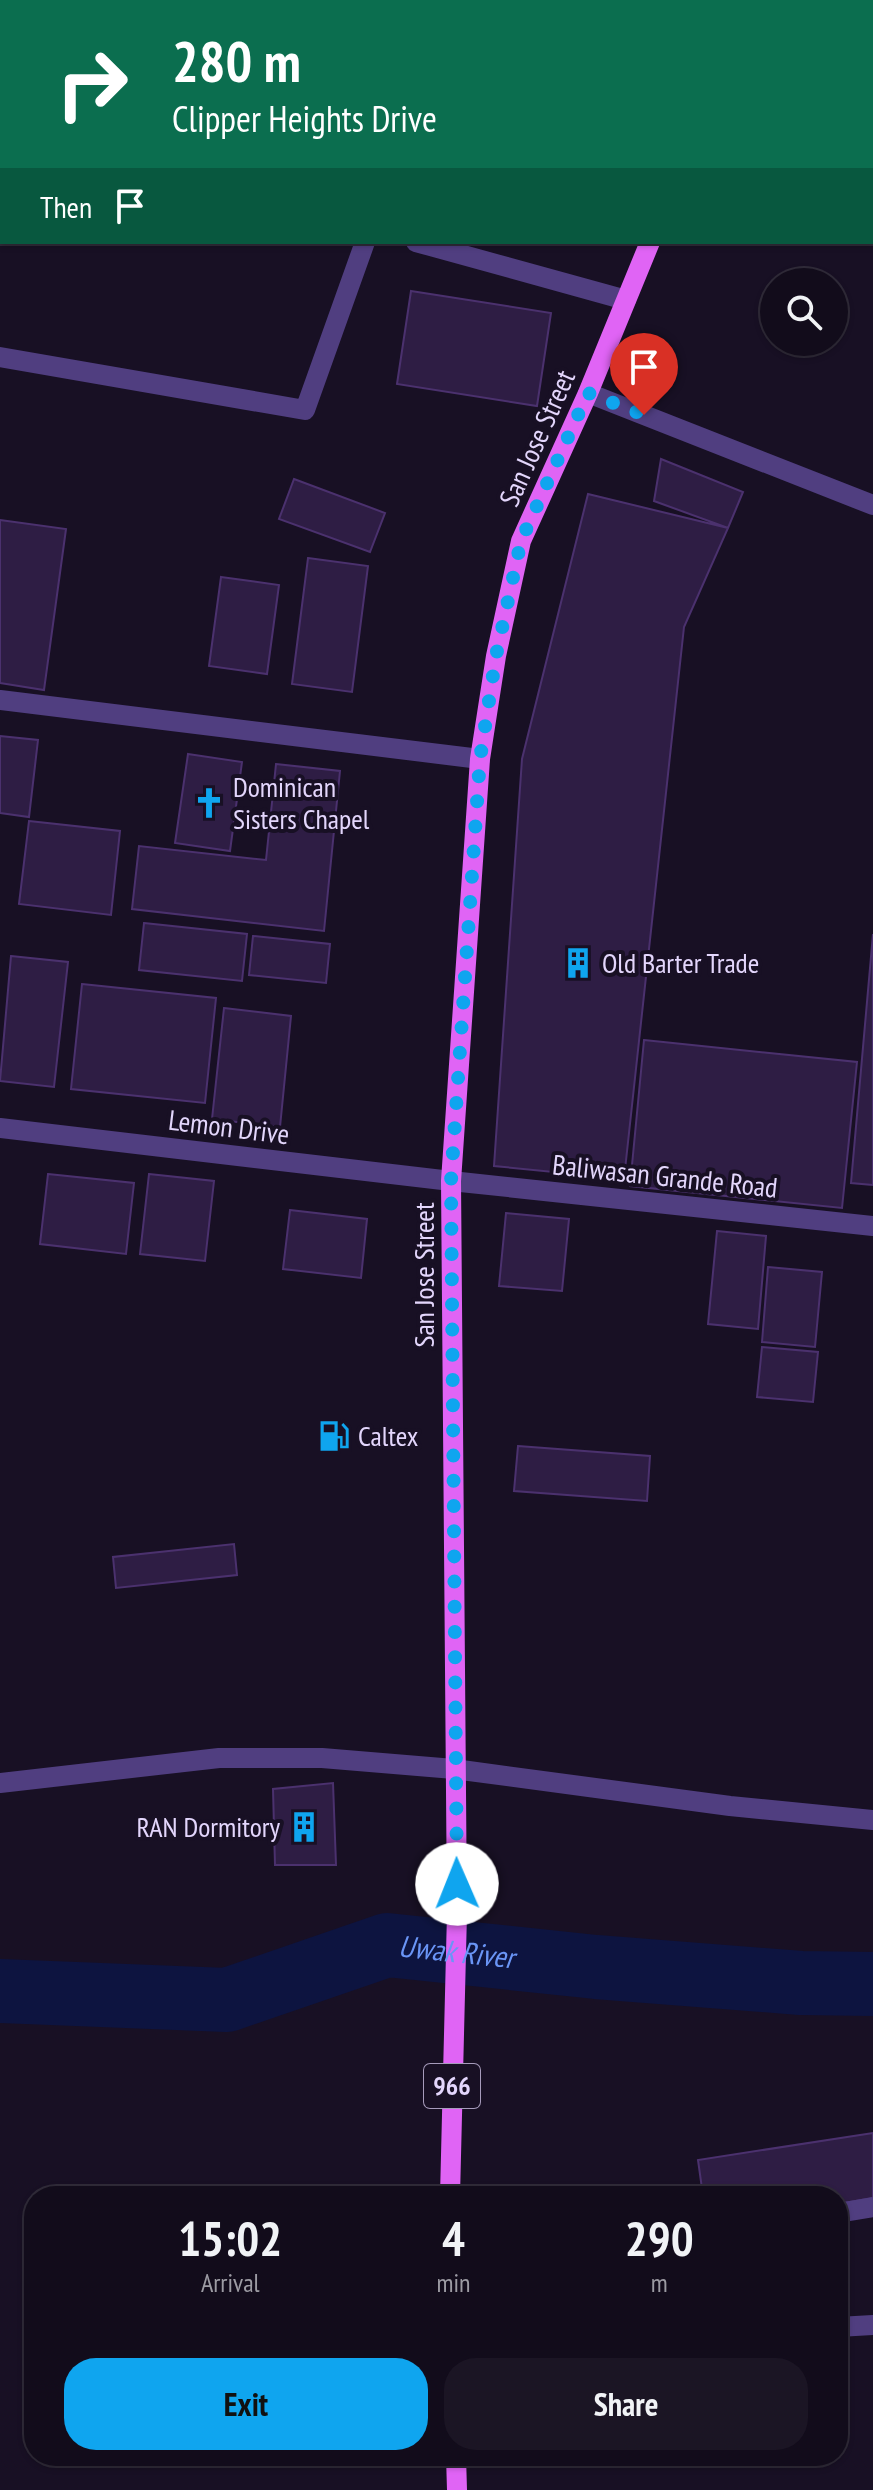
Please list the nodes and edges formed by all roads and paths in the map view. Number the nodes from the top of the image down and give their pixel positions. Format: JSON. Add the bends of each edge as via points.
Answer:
{"nodes":[{"id":1,"x":364,"y":244,"type":"edge"},
{"id":2,"x":423,"y":244,"type":"edge"},
{"id":3,"x":649,"y":244,"type":"edge"},
{"id":4,"x":626,"y":300,"type":"junction"},
{"id":5,"x":0,"y":357,"type":"edge"},
{"id":6,"x":588,"y":393,"type":"junction"},
{"id":7,"x":873,"y":505,"type":"edge"},
{"id":8,"x":0,"y":700,"type":"edge"},
{"id":9,"x":480,"y":759,"type":"junction"},
{"id":10,"x":0,"y":1128,"type":"edge"},
{"id":11,"x":451,"y":1181,"type":"junction"},
{"id":12,"x":873,"y":1226,"type":"edge"},
{"id":13,"x":454,"y":1769,"type":"junction"},
{"id":14,"x":0,"y":1783,"type":"edge"},
{"id":15,"x":873,"y":1820,"type":"edge"},
{"id":16,"x":450,"y":2186,"type":"edge"},
{"id":17,"x":873,"y":2207,"type":"edge"},
{"id":18,"x":848,"y":2211,"type":"edge"},
{"id":19,"x":873,"y":2325,"type":"edge"},
{"id":20,"x":848,"y":2326,"type":"edge"},
{"id":21,"x":456,"y":2466,"type":"edge"},
{"id":22,"x":457,"y":2490,"type":"edge"}],
"edges":[{"from":1,"to":5,"type":"street","via":[[305,410]]},
{"from":2,"to":4,"type":"street"},
{"from":3,"to":4,"type":"main road","name":"San Jose Street","number":"966"},
{"from":4,"to":6,"type":"main road","name":"San Jose Street","number":"966"},
{"from":6,"to":7,"type":"street"},
{"from":6,"to":9,"type":"main road","name":"San Jose Street","number":"966","via":[[521,541]]},
{"from":8,"to":9,"type":"street"},
{"from":9,"to":11,"type":"main road","name":"San Jose Street","number":"966"},
{"from":10,"to":11,"type":"street","name":"Lemon Drive"},
{"from":11,"to":12,"type":"street","name":"Baliwasan Grande Road"},
{"from":11,"to":13,"type":"main road","name":"San Jose Street","number":"966"},
{"from":13,"to":14,"type":"street","via":[[322,1758],[219,1758]]},
{"from":13,"to":15,"type":"street"},
{"from":13,"to":16,"type":"main road","name":"San Jose Street","number":"966","via":[[457,1913]]},
{"from":17,"to":18,"type":"street"},
{"from":19,"to":20,"type":"street"},
{"from":21,"to":22,"type":"main road"}]}
